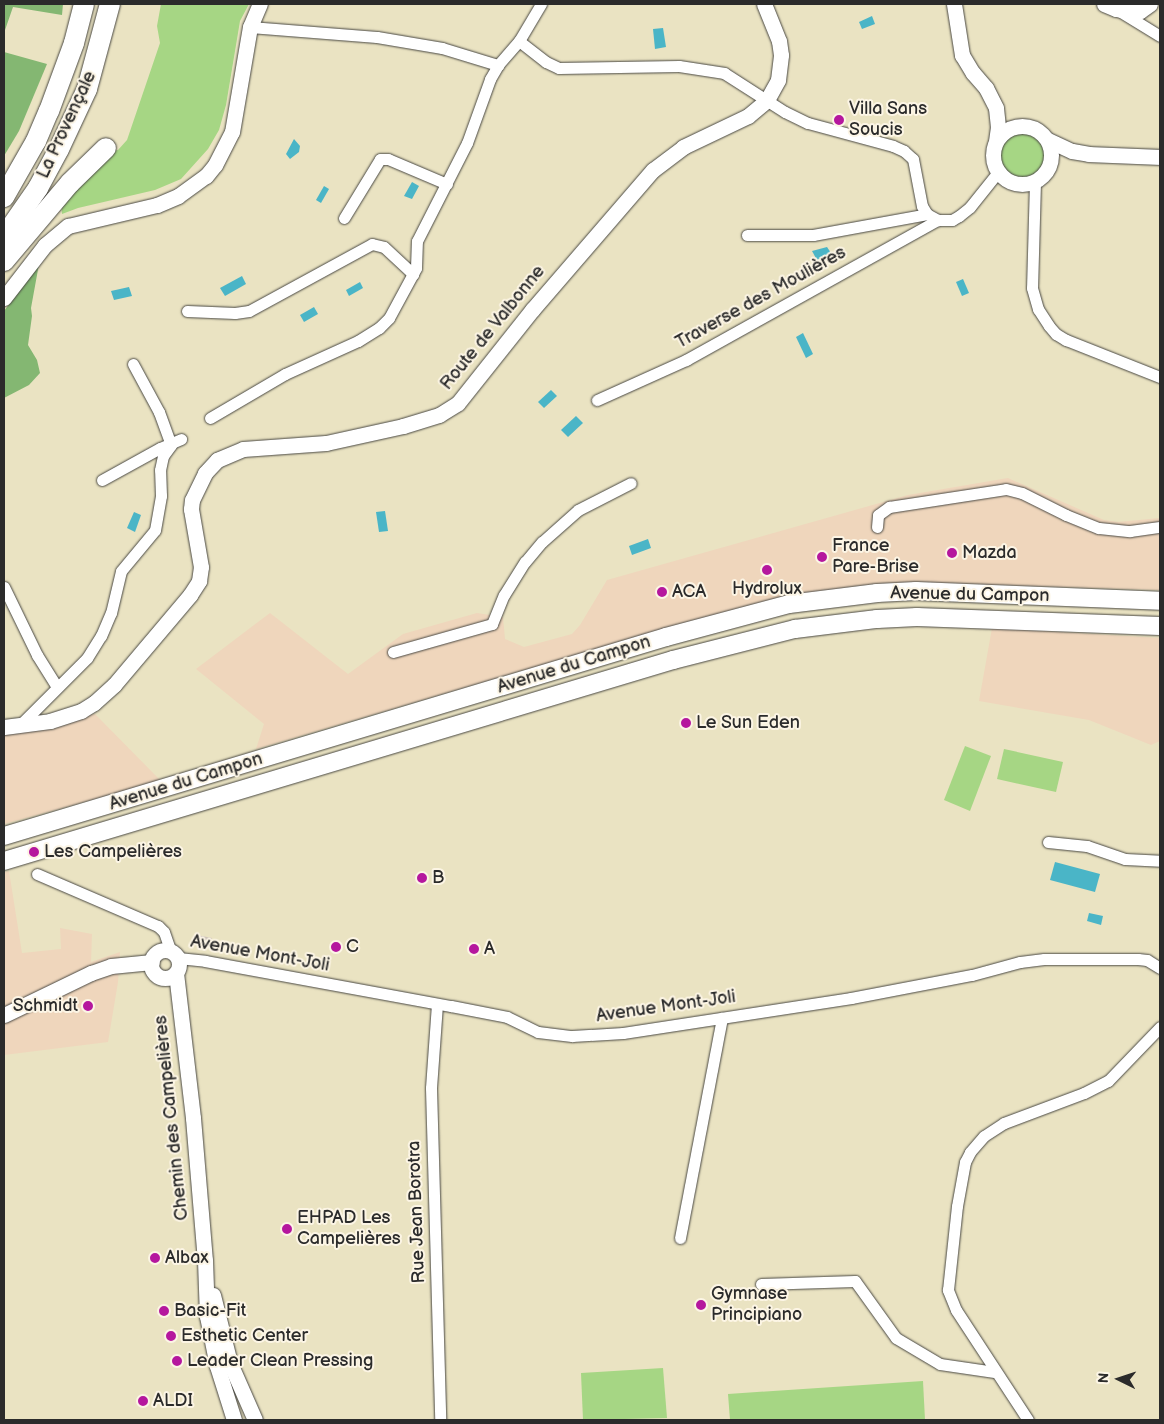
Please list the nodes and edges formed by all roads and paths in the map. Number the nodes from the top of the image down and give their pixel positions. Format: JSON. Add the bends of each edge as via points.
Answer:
{"nodes":[{"id":1,"x":84,"y":4,"type":"edge"},
{"id":2,"x":110,"y":4,"type":"edge"},
{"id":3,"x":260,"y":4,"type":"edge"},
{"id":4,"x":541,"y":4,"type":"edge"},
{"id":5,"x":764,"y":4,"type":"edge"},
{"id":6,"x":954,"y":4,"type":"edge"},
{"id":7,"x":1150,"y":4,"type":"edge"},
{"id":8,"x":1110,"y":6,"type":"edge"},
{"id":9,"x":250,"y":27,"type":"junction"},
{"id":10,"x":1160,"y":36,"type":"edge"},
{"id":11,"x":519,"y":41,"type":"junction"},
{"id":12,"x":498,"y":65,"type":"junction"},
{"id":13,"x":767,"y":100,"type":"junction"},
{"id":14,"x":1048,"y":140,"type":"junction"},
{"id":15,"x":996,"y":141,"type":"junction"},
{"id":16,"x":106,"y":148,"type":"dead end"},
{"id":17,"x":1089,"y":154,"type":"junction"},
{"id":18,"x":1160,"y":157,"type":"edge"},
{"id":19,"x":1049,"y":168,"type":"junction"},
{"id":20,"x":998,"y":172,"type":"junction"},
{"id":21,"x":1035,"y":182,"type":"junction"},
{"id":22,"x":447,"y":184,"type":"junction"},
{"id":23,"x":4,"y":197,"type":"edge"},
{"id":24,"x":927,"y":214,"type":"junction"},
{"id":25,"x":344,"y":218,"type":"dead end"},
{"id":26,"x":938,"y":220,"type":"junction"},
{"id":27,"x":747,"y":235,"type":"dead end"},
{"id":28,"x":4,"y":237,"type":"edge"},
{"id":29,"x":4,"y":261,"type":"edge"},
{"id":30,"x":414,"y":274,"type":"junction"},
{"id":31,"x":4,"y":298,"type":"edge"},
{"id":32,"x":187,"y":311,"type":"dead end"},
{"id":33,"x":133,"y":364,"type":"dead end"},
{"id":34,"x":1160,"y":377,"type":"edge"},
{"id":35,"x":597,"y":400,"type":"dead end"},
{"id":36,"x":210,"y":418,"type":"dead end"},
{"id":37,"x":176,"y":442,"type":"junction"},
{"id":38,"x":102,"y":480,"type":"dead end"},
{"id":39,"x":631,"y":483,"type":"dead end"},
{"id":40,"x":877,"y":527,"type":"dead end"},
{"id":41,"x":1160,"y":527,"type":"edge"},
{"id":42,"x":4,"y":587,"type":"edge"},
{"id":43,"x":1160,"y":601,"type":"edge"},
{"id":44,"x":1160,"y":626,"type":"edge"},
{"id":45,"x":393,"y":652,"type":"dead end"},
{"id":46,"x":56,"y":687,"type":"junction"},
{"id":47,"x":11,"y":727,"type":"edge"},
{"id":48,"x":4,"y":836,"type":"edge"},
{"id":49,"x":1048,"y":842,"type":"dead end"},
{"id":50,"x":10,"y":859,"type":"edge"},
{"id":51,"x":1160,"y":861,"type":"edge"},
{"id":52,"x":37,"y":874,"type":"dead end"},
{"id":53,"x":175,"y":961,"type":"junction"},
{"id":54,"x":152,"y":962,"type":"junction"},
{"id":55,"x":1160,"y":968,"type":"edge"},
{"id":56,"x":437,"y":1004,"type":"junction"},
{"id":57,"x":4,"y":1016,"type":"edge"},
{"id":58,"x":722,"y":1018,"type":"junction"},
{"id":59,"x":1160,"y":1026,"type":"edge"},
{"id":60,"x":680,"y":1238,"type":"dead end"},
{"id":61,"x":205,"y":1260,"type":"junction"},
{"id":62,"x":761,"y":1284,"type":"dead end"},
{"id":63,"x":994,"y":1372,"type":"junction"},
{"id":64,"x":234,"y":1420,"type":"edge"},
{"id":65,"x":255,"y":1420,"type":"edge"},
{"id":66,"x":440,"y":1420,"type":"edge"},
{"id":67,"x":1028,"y":1420,"type":"edge"}],
"edges":[{"from":1,"to":23,"type":"highway","name":"La Provençale","via":[[74,44],[50,111]]},
{"from":2,"to":28,"type":"highway","name":"La Provençale","via":[[86,89],[60,149]]},
{"from":3,"to":9,"type":"street"},
{"from":4,"to":11,"type":"street"},
{"from":5,"to":13,"type":"street","name":"Route de Valbonne","via":[[781,55],[778,80]]},
{"from":6,"to":15,"type":"street","via":[[962,55],[996,108]]},
{"from":7,"to":8,"type":"street","via":[[1140,11]]},
{"from":8,"to":10,"type":"street"},
{"from":9,"to":12,"type":"street","via":[[377,37],[442,48]]},
{"from":9,"to":31,"type":"street","via":[[232,132],[206,176],[178,196],[157,205],[68,226],[45,245]]},
{"from":11,"to":12,"type":"street"},
{"from":11,"to":13,"type":"street","via":[[559,68],[695,68],[724,74]]},
{"from":12,"to":22,"type":"street"},
{"from":13,"to":24,"type":"street","via":[[808,123],[904,150],[916,169],[922,206]]},
{"from":13,"to":47,"type":"street","name":"Route de Valbonne","via":[[748,116],[683,147],[652,170],[449,410],[403,426],[326,444],[244,450],[217,460],[205,473],[192,500],[201,567],[199,581],[190,595],[114,685],[94,703],[68,715]]},
{"from":14,"to":15,"type":"street","via":[[1042,133],[1026,126],[1009,129]]},
{"from":14,"to":17,"type":"street","via":[[1072,151]]},
{"from":14,"to":19,"type":"street","via":[[1052,159]]},
{"from":15,"to":20,"type":"street","via":[[993,157]]},
{"from":16,"to":29,"type":"highway","via":[[70,183]]},
{"from":17,"to":18,"type":"street"},
{"from":17,"to":19,"type":"street","via":[[1072,157]]},
{"from":19,"to":21,"type":"street"},
{"from":20,"to":21,"type":"street","via":[[1011,182]]},
{"from":20,"to":26,"type":"street","name":"Traverse des Moulières","via":[[960,216],[952,220]]},
{"from":21,"to":34,"type":"street","via":[[1032,288],[1038,308],[1049,326],[1066,340]]},
{"from":22,"to":25,"type":"street","via":[[388,159],[380,159]]},
{"from":22,"to":30,"type":"street","via":[[417,241]]},
{"from":24,"to":26,"type":"street"},
{"from":24,"to":27,"type":"street","via":[[813,235]]},
{"from":26,"to":35,"type":"street","name":"Traverse des Moulières","via":[[686,360]]},
{"from":30,"to":32,"type":"street","via":[[384,247],[372,244],[249,311]]},
{"from":30,"to":36,"type":"street","via":[[389,318],[374,331],[285,374]]},
{"from":33,"to":37,"type":"street"},
{"from":37,"to":38,"type":"street"},
{"from":37,"to":46,"type":"street","via":[[163,456],[159,478],[161,496],[152,535],[121,571],[111,613],[94,648]]},
{"from":39,"to":45,"type":"street","via":[[578,510],[542,542],[504,595],[492,624]]},
{"from":40,"to":41,"type":"street","via":[[878,515],[889,507],[1006,488],[1099,528],[1130,531]]},
{"from":42,"to":46,"type":"street","via":[[36,655]]},
{"from":43,"to":48,"type":"main road","name":"Avenue du Campon","via":[[916,591],[789,604],[666,636]]},
{"from":44,"to":50,"type":"main road","name":"Avenue du Campon","via":[[917,617],[795,629],[673,660]]},
{"from":46,"to":47,"type":"street"},
{"from":49,"to":51,"type":"street","via":[[1087,846],[1124,859]]},
{"from":52,"to":53,"type":"street","via":[[158,926],[164,932]]},
{"from":53,"to":54,"type":"street","via":[[159,952]]},
{"from":53,"to":54,"type":"street","via":[[168,978],[153,971]]},
{"from":53,"to":56,"type":"street","name":"Avenue Mont-Joli","via":[[205,960]]},
{"from":53,"to":61,"type":"street","name":"Chemin des Campelières"},
{"from":54,"to":57,"type":"street","via":[[110,966]]},
{"from":55,"to":58,"type":"street","name":"Avenue Mont-Joli","via":[[1138,959],[1044,959],[851,998]]},
{"from":56,"to":58,"type":"street","name":"Avenue Mont-Joli","via":[[507,1017],[531,1030],[558,1035],[623,1033]]},
{"from":56,"to":66,"type":"street","name":"Rue Jean Borotra","via":[[431,1088]]},
{"from":58,"to":60,"type":"street"},
{"from":59,"to":63,"type":"street","via":[[1108,1081],[1084,1094],[1004,1123],[984,1136],[965,1162],[948,1290],[956,1310]]},
{"from":61,"to":64,"type":"street","name":"Chemin des Campelières","via":[[207,1316],[217,1366]]},
{"from":61,"to":65,"type":"street","name":"Chemin des Campelières","via":[[230,1363]]},
{"from":62,"to":63,"type":"street","via":[[855,1281],[896,1338],[940,1364]]},
{"from":63,"to":67,"type":"street"}]}
